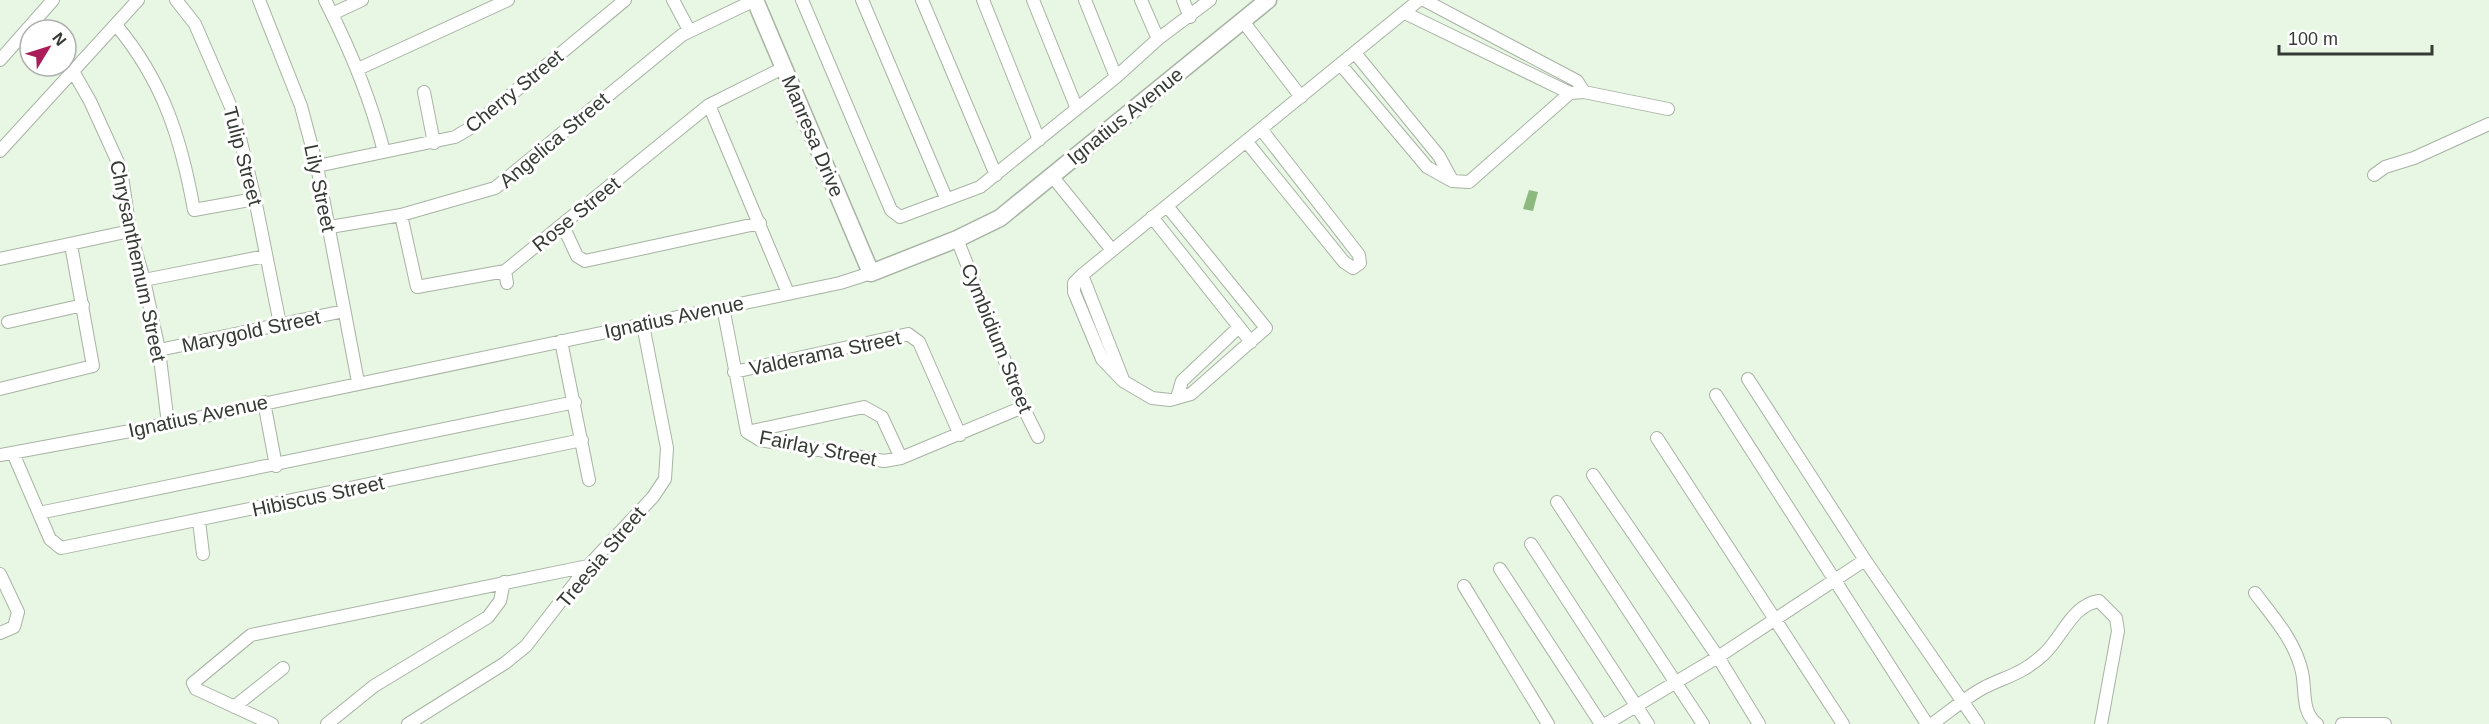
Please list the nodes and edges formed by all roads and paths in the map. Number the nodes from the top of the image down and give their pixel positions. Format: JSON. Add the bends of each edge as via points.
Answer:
{"nodes":[{"id":1,"x":53,"y":0,"type":"edge"},
{"id":2,"x":138,"y":0,"type":"edge"},
{"id":3,"x":176,"y":0,"type":"edge"},
{"id":4,"x":259,"y":0,"type":"edge"},
{"id":5,"x":325,"y":0,"type":"edge"},
{"id":6,"x":362,"y":0,"type":"edge"},
{"id":7,"x":508,"y":0,"type":"edge"},
{"id":8,"x":626,"y":0,"type":"edge"},
{"id":9,"x":673,"y":0,"type":"edge"},
{"id":10,"x":755,"y":0,"type":"edge"},
{"id":11,"x":802,"y":0,"type":"edge"},
{"id":12,"x":862,"y":0,"type":"edge"},
{"id":13,"x":922,"y":0,"type":"edge"},
{"id":14,"x":983,"y":0,"type":"edge"},
{"id":15,"x":1033,"y":0,"type":"edge"},
{"id":16,"x":1085,"y":0,"type":"edge"},
{"id":17,"x":1141,"y":0,"type":"edge"},
{"id":18,"x":1183,"y":0,"type":"edge"},
{"id":19,"x":1210,"y":0,"type":"edge"},
{"id":20,"x":1268,"y":0,"type":"edge"},
{"id":21,"x":1419,"y":0,"type":"edge"},
{"id":22,"x":1424,"y":0,"type":"edge"},
{"id":23,"x":610,"y":5,"type":"edge"},
{"id":24,"x":1405,"y":13,"type":"junction"},
{"id":25,"x":332,"y":14,"type":"junction"},
{"id":26,"x":1190,"y":17,"type":"junction"},
{"id":27,"x":1242,"y":20,"type":"junction"},
{"id":28,"x":116,"y":25,"type":"junction"},
{"id":29,"x":689,"y":30,"type":"junction"},
{"id":30,"x":1158,"y":39,"type":"junction"},
{"id":31,"x":1355,"y":53,"type":"junction"},
{"id":32,"x":0,"y":60,"type":"edge"},
{"id":33,"x":1341,"y":64,"type":"junction"},
{"id":34,"x":78,"y":68,"type":"edge"},
{"id":35,"x":783,"y":68,"type":"junction"},
{"id":36,"x":357,"y":69,"type":"junction"},
{"id":37,"x":1116,"y":77,"type":"junction"},
{"id":38,"x":69,"y":78,"type":"edge"},
{"id":39,"x":77,"y":78,"type":"edge"},
{"id":40,"x":424,"y":92,"type":"dead end"},
{"id":41,"x":1584,"y":92,"type":"junction"},
{"id":42,"x":1570,"y":93,"type":"junction"},
{"id":43,"x":1301,"y":97,"type":"junction"},
{"id":44,"x":709,"y":105,"type":"junction"},
{"id":45,"x":1077,"y":109,"type":"junction"},
{"id":46,"x":1668,"y":109,"type":"dead end"},
{"id":47,"x":2489,"y":124,"type":"edge"},
{"id":48,"x":1260,"y":129,"type":"junction"},
{"id":49,"x":0,"y":133,"type":"edge"},
{"id":50,"x":1039,"y":140,"type":"junction"},
{"id":51,"x":1246,"y":141,"type":"junction"},
{"id":52,"x":434,"y":143,"type":"junction"},
{"id":53,"x":3,"y":149,"type":"edge"},
{"id":54,"x":384,"y":152,"type":"junction"},
{"id":55,"x":317,"y":166,"type":"junction"},
{"id":56,"x":996,"y":175,"type":"junction"},
{"id":57,"x":1052,"y":176,"type":"junction"},
{"id":58,"x":2374,"y":176,"type":"dead end"},
{"id":59,"x":1452,"y":181,"type":"junction"},
{"id":60,"x":946,"y":198,"type":"junction"},
{"id":61,"x":255,"y":199,"type":"junction"},
{"id":62,"x":1167,"y":206,"type":"junction"},
{"id":63,"x":401,"y":214,"type":"junction"},
{"id":64,"x":1152,"y":218,"type":"junction"},
{"id":65,"x":760,"y":223,"type":"junction"},
{"id":66,"x":563,"y":226,"type":"junction"},
{"id":67,"x":330,"y":227,"type":"junction"},
{"id":68,"x":130,"y":231,"type":"junction"},
{"id":69,"x":957,"y":239,"type":"junction"},
{"id":70,"x":71,"y":245,"type":"junction"},
{"id":71,"x":1112,"y":250,"type":"junction"},
{"id":72,"x":266,"y":256,"type":"junction"},
{"id":73,"x":0,"y":258,"type":"edge"},
{"id":74,"x":871,"y":273,"type":"junction"},
{"id":75,"x":144,"y":280,"type":"junction"},
{"id":76,"x":788,"y":293,"type":"junction"},
{"id":77,"x":83,"y":305,"type":"junction"},
{"id":78,"x":723,"y":307,"type":"junction"},
{"id":79,"x":344,"y":311,"type":"junction"},
{"id":80,"x":8,"y":322,"type":"dead end"},
{"id":81,"x":280,"y":324,"type":"junction"},
{"id":82,"x":643,"y":325,"type":"junction"},
{"id":83,"x":1239,"y":327,"type":"junction"},
{"id":84,"x":561,"y":341,"type":"junction"},
{"id":85,"x":1251,"y":342,"type":"junction"},
{"id":86,"x":159,"y":350,"type":"junction"},
{"id":87,"x":734,"y":372,"type":"junction"},
{"id":88,"x":1748,"y":379,"type":"dead end"},
{"id":89,"x":358,"y":382,"type":"junction"},
{"id":90,"x":0,"y":389,"type":"edge"},
{"id":91,"x":1716,"y":395,"type":"dead end"},
{"id":92,"x":1177,"y":398,"type":"junction"},
{"id":93,"x":264,"y":402,"type":"junction"},
{"id":94,"x":575,"y":402,"type":"junction"},
{"id":95,"x":1023,"y":407,"type":"junction"},
{"id":96,"x":168,"y":424,"type":"junction"},
{"id":97,"x":747,"y":432,"type":"junction"},
{"id":98,"x":960,"y":435,"type":"junction"},
{"id":99,"x":1038,"y":437,"type":"dead end"},
{"id":100,"x":1657,"y":438,"type":"dead end"},
{"id":101,"x":582,"y":440,"type":"junction"},
{"id":102,"x":6,"y":454,"type":"edge"},
{"id":103,"x":902,"y":458,"type":"junction"},
{"id":104,"x":276,"y":466,"type":"junction"},
{"id":105,"x":1593,"y":475,"type":"dead end"},
{"id":106,"x":589,"y":480,"type":"dead end"},
{"id":107,"x":1557,"y":502,"type":"dead end"},
{"id":108,"x":39,"y":513,"type":"junction"},
{"id":109,"x":199,"y":521,"type":"junction"},
{"id":110,"x":1531,"y":544,"type":"dead end"},
{"id":111,"x":203,"y":554,"type":"dead end"},
{"id":112,"x":1865,"y":560,"type":"junction"},
{"id":113,"x":588,"y":566,"type":"junction"},
{"id":114,"x":1500,"y":569,"type":"dead end"},
{"id":115,"x":0,"y":573,"type":"edge"},
{"id":116,"x":504,"y":582,"type":"junction"},
{"id":117,"x":1834,"y":582,"type":"junction"},
{"id":118,"x":1464,"y":586,"type":"dead end"},
{"id":119,"x":2255,"y":593,"type":"dead end"},
{"id":120,"x":1776,"y":618,"type":"junction"},
{"id":121,"x":0,"y":633,"type":"edge"},
{"id":122,"x":1718,"y":657,"type":"junction"},
{"id":123,"x":283,"y":668,"type":"dead end"},
{"id":124,"x":1676,"y":682,"type":"junction"},
{"id":125,"x":1963,"y":702,"type":"junction"},
{"id":126,"x":1636,"y":705,"type":"junction"},
{"id":127,"x":234,"y":707,"type":"junction"},
{"id":128,"x":272,"y":724,"type":"edge"},
{"id":129,"x":327,"y":724,"type":"edge"},
{"id":130,"x":408,"y":724,"type":"edge"},
{"id":131,"x":1548,"y":724,"type":"edge"},
{"id":132,"x":1601,"y":724,"type":"edge"},
{"id":133,"x":1606,"y":724,"type":"edge"},
{"id":134,"x":1648,"y":724,"type":"edge"},
{"id":135,"x":1703,"y":724,"type":"edge"},
{"id":136,"x":1759,"y":724,"type":"edge"},
{"id":137,"x":1844,"y":724,"type":"edge"},
{"id":138,"x":1930,"y":724,"type":"edge"},
{"id":139,"x":1978,"y":724,"type":"edge"},
{"id":140,"x":2101,"y":724,"type":"edge"},
{"id":141,"x":2317,"y":724,"type":"edge"},
{"id":142,"x":2342,"y":724,"type":"edge"},
{"id":143,"x":2385,"y":724,"type":"edge"}],
"edges":[{"from":1,"to":32,"type":"street"},
{"from":2,"to":28,"type":"street"},
{"from":3,"to":61,"type":"street","name":"Tulip Street","via":[[195,24],[234,114]]},
{"from":4,"to":55,"type":"street","name":"Lily Street","via":[[301,106]]},
{"from":5,"to":25,"type":"street"},
{"from":6,"to":25,"type":"street"},
{"from":7,"to":36,"type":"street"},
{"from":8,"to":23,"type":"street","name":"Cherry Street"},
{"from":9,"to":29,"type":"street"},
{"from":10,"to":29,"type":"street","name":"Angelica Street"},
{"from":10,"to":35,"type":"street","name":"Manresa Drive"},
{"from":11,"to":60,"type":"street","via":[[893,214],[900,217]]},
{"from":12,"to":60,"type":"street"},
{"from":13,"to":56,"type":"street"},
{"from":14,"to":50,"type":"street"},
{"from":15,"to":45,"type":"street"},
{"from":16,"to":37,"type":"street"},
{"from":17,"to":30,"type":"street"},
{"from":18,"to":26,"type":"street"},
{"from":19,"to":26,"type":"street"},
{"from":20,"to":27,"type":"street","name":"Ignatius Avenue"},
{"from":21,"to":24,"type":"street"},
{"from":22,"to":41,"type":"street","via":[[1577,81]]},
{"from":23,"to":52,"type":"street","name":"Cherry Street","via":[[472,127]]},
{"from":24,"to":31,"type":"street"},
{"from":24,"to":42,"type":"street"},
{"from":25,"to":36,"type":"street"},
{"from":26,"to":30,"type":"street"},
{"from":27,"to":43,"type":"street"},
{"from":27,"to":57,"type":"street","name":"Ignatius Avenue"},
{"from":28,"to":34,"type":"street"},
{"from":28,"to":61,"type":"street","via":[[138,51],[163,99],[182,151],[194,210]]},
{"from":29,"to":63,"type":"street","name":"Angelica Street","via":[[495,188]]},
{"from":30,"to":37,"type":"street"},
{"from":31,"to":33,"type":"street"},
{"from":31,"to":59,"type":"street","via":[[1439,156]]},
{"from":33,"to":43,"type":"street"},
{"from":33,"to":59,"type":"street","via":[[1427,167]]},
{"from":35,"to":44,"type":"street","name":"Rose Street"},
{"from":35,"to":74,"type":"street","name":"Manresa Drive"},
{"from":36,"to":54,"type":"street"},
{"from":37,"to":45,"type":"street"},
{"from":38,"to":53,"type":"street"},
{"from":39,"to":68,"type":"street","name":"Chrysanthemum Street","via":[[116,154]]},
{"from":40,"to":52,"type":"street"},
{"from":41,"to":42,"type":"street"},
{"from":41,"to":46,"type":"street"},
{"from":42,"to":59,"type":"street","via":[[1469,182]]},
{"from":43,"to":48,"type":"street"},
{"from":44,"to":65,"type":"street"},
{"from":44,"to":66,"type":"street","name":"Rose Street"},
{"from":45,"to":50,"type":"street"},
{"from":47,"to":58,"type":"street","via":[[2385,167]]},
{"from":48,"to":51,"type":"street"},
{"from":48,"to":51,"type":"street","via":[[1359,255],[1360,263],[1353,268],[1344,262]]},
{"from":49,"to":53,"type":"street"},
{"from":50,"to":56,"type":"street"},
{"from":51,"to":62,"type":"street"},
{"from":52,"to":54,"type":"street","name":"Cherry Street"},
{"from":54,"to":55,"type":"street","name":"Cherry Street"},
{"from":55,"to":67,"type":"street","name":"Lily Street"},
{"from":56,"to":60,"type":"street","via":[[970,192]]},
{"from":57,"to":69,"type":"street","name":"Ignatius Avenue","via":[[1000,218]]},
{"from":57,"to":71,"type":"street"},
{"from":61,"to":72,"type":"street","name":"Tulip Street"},
{"from":62,"to":64,"type":"street"},
{"from":62,"to":85,"type":"street","via":[[1266,328]]},
{"from":63,"to":66,"type":"street","name":"Rose Street","via":[[417,287],[506,277]]},
{"from":63,"to":67,"type":"street","name":"Angelica Street"},
{"from":64,"to":71,"type":"street"},
{"from":64,"to":83,"type":"street"},
{"from":65,"to":66,"type":"street","via":[[585,261],[577,256]]},
{"from":65,"to":76,"type":"street"},
{"from":67,"to":79,"type":"street","name":"Lily Street"},
{"from":68,"to":70,"type":"street"},
{"from":68,"to":75,"type":"street","name":"Chrysanthemum Street"},
{"from":69,"to":74,"type":"street","name":"Ignatius Avenue"},
{"from":69,"to":95,"type":"street","name":"Cymbidium Street"},
{"from":70,"to":73,"type":"street"},
{"from":70,"to":77,"type":"street"},
{"from":71,"to":92,"type":"street","via":[[1074,282],[1074,292],[1102,359],[1124,381],[1152,398]]},
{"from":72,"to":75,"type":"street"},
{"from":72,"to":81,"type":"street","name":"Tulip Street"},
{"from":74,"to":76,"type":"street","name":"Ignatius Avenue"},
{"from":75,"to":86,"type":"street","name":"Chrysanthemum Street"},
{"from":76,"to":78,"type":"street","name":"Ignatius Avenue"},
{"from":77,"to":80,"type":"street"},
{"from":77,"to":90,"type":"street","via":[[93,366]]},
{"from":78,"to":82,"type":"street","name":"Ignatius Avenue"},
{"from":78,"to":87,"type":"street"},
{"from":79,"to":81,"type":"street","name":"Marygold Street"},
{"from":79,"to":89,"type":"street","name":"Lily Street"},
{"from":81,"to":86,"type":"street","name":"Marygold Street"},
{"from":82,"to":84,"type":"street","name":"Ignatius Avenue"},
{"from":82,"to":113,"type":"street","name":"Treesia Street","via":[[667,448],[665,479]]},
{"from":83,"to":85,"type":"street"},
{"from":83,"to":92,"type":"street","via":[[1182,381]]},
{"from":84,"to":89,"type":"street","name":"Ignatius Avenue"},
{"from":84,"to":94,"type":"street"},
{"from":85,"to":92,"type":"street","via":[[1191,394]]},
{"from":86,"to":96,"type":"street","name":"Chrysanthemum Street"},
{"from":87,"to":97,"type":"street"},
{"from":87,"to":98,"type":"street","name":"Valderama Street","via":[[908,334],[919,342]]},
{"from":88,"to":112,"type":"street"},
{"from":89,"to":93,"type":"street","name":"Ignatius Avenue"},
{"from":91,"to":117,"type":"street"},
{"from":93,"to":96,"type":"street","name":"Ignatius Avenue"},
{"from":93,"to":104,"type":"street"},
{"from":94,"to":101,"type":"street"},
{"from":94,"to":104,"type":"street"},
{"from":95,"to":98,"type":"street","name":"Fairlay Street"},
{"from":95,"to":99,"type":"street","name":"Cymbidium Street"},
{"from":96,"to":102,"type":"street","name":"Ignatius Avenue"},
{"from":97,"to":103,"type":"street","name":"Fairlay Street","via":[[760,440],[884,460]]},
{"from":97,"to":103,"type":"street","via":[[864,406],[882,417]]},
{"from":98,"to":103,"type":"street","name":"Fairlay Street"},
{"from":100,"to":120,"type":"street"},
{"from":101,"to":106,"type":"street"},
{"from":101,"to":109,"type":"street","name":"Hibiscus Street"},
{"from":102,"to":108,"type":"street"},
{"from":104,"to":108,"type":"street"},
{"from":105,"to":122,"type":"street"},
{"from":107,"to":124,"type":"street"},
{"from":108,"to":109,"type":"street","name":"Hibiscus Street","via":[[55,545],[61,548]]},
{"from":109,"to":111,"type":"street"},
{"from":110,"to":126,"type":"street"},
{"from":112,"to":117,"type":"street"},
{"from":112,"to":125,"type":"street"},
{"from":113,"to":116,"type":"street"},
{"from":113,"to":130,"type":"street","name":"Treesia Street","via":[[526,646]]},
{"from":114,"to":132,"type":"street"},
{"from":115,"to":121,"type":"street","via":[[18,612],[14,627]]},
{"from":116,"to":127,"type":"street","via":[[251,635],[193,683]]},
{"from":116,"to":129,"type":"street","via":[[500,601],[488,617],[374,686]]},
{"from":117,"to":120,"type":"street"},
{"from":117,"to":138,"type":"street"},
{"from":118,"to":131,"type":"street"},
{"from":119,"to":141,"type":"street","via":[[2293,643],[2302,672],[2306,709]]},
{"from":120,"to":122,"type":"street"},
{"from":120,"to":137,"type":"street"},
{"from":122,"to":124,"type":"street"},
{"from":122,"to":136,"type":"street"},
{"from":123,"to":127,"type":"street"},
{"from":124,"to":126,"type":"street"},
{"from":124,"to":135,"type":"street"},
{"from":125,"to":138,"type":"street"},
{"from":125,"to":139,"type":"street"},
{"from":125,"to":140,"type":"street","via":[[1985,687],[2027,669],[2047,651],[2076,613],[2099,601],[2116,618],[2118,631]]},
{"from":126,"to":133,"type":"street"},
{"from":126,"to":134,"type":"street"},
{"from":127,"to":128,"type":"street"},
{"from":142,"to":143,"type":"street"}]}
